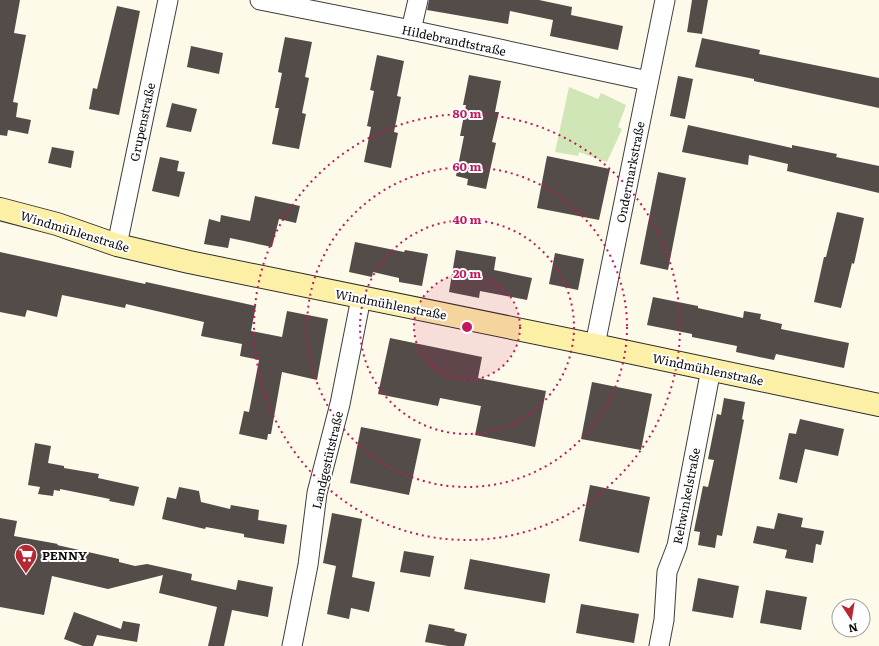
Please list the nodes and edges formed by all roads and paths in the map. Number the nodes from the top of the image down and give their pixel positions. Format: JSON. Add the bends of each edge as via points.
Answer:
{"nodes":[{"id":1,"x":168,"y":0,"type":"edge"},
{"id":2,"x":260,"y":0,"type":"edge"},
{"id":3,"x":418,"y":0,"type":"edge"},
{"id":4,"x":665,"y":0,"type":"edge"},
{"id":5,"x":411,"y":30,"type":"junction"},
{"id":6,"x":648,"y":81,"type":"junction"},
{"id":7,"x":0,"y":210,"type":"edge"},
{"id":8,"x":117,"y":245,"type":"junction"},
{"id":9,"x":361,"y":298,"type":"junction"},
{"id":10,"x":596,"y":345,"type":"junction"},
{"id":11,"x":711,"y":369,"type":"junction"},
{"id":12,"x":879,"y":405,"type":"edge"},
{"id":13,"x":292,"y":646,"type":"edge"},
{"id":14,"x":659,"y":646,"type":"edge"}],
"edges":[{"from":1,"to":8,"type":"street","name":"Grupenstraße"},
{"from":2,"to":5,"type":"street","name":"Hildebrandtstraße"},
{"from":3,"to":5,"type":"street"},
{"from":4,"to":6,"type":"street","name":"Ondermarkstraße"},
{"from":5,"to":6,"type":"street","name":"Hildebrandtstraße"},
{"from":6,"to":10,"type":"street","name":"Ondermarkstraße"},
{"from":7,"to":8,"type":"street","name":"Windmühlenstraße","via":[[57,224]]},
{"from":8,"to":9,"type":"street","name":"Windmühlenstraße"},
{"from":9,"to":10,"type":"street","name":"Windmühlenstraße"},
{"from":9,"to":13,"type":"street","name":"Landgestütstraße","via":[[340,404],[316,493],[308,565]]},
{"from":10,"to":11,"type":"street","name":"Windmühlenstraße"},
{"from":11,"to":12,"type":"street","name":"Windmühlenstraße"},
{"from":11,"to":14,"type":"street","name":"Rehwinkelstraße","via":[[677,546],[667,572],[664,620]]}]}
